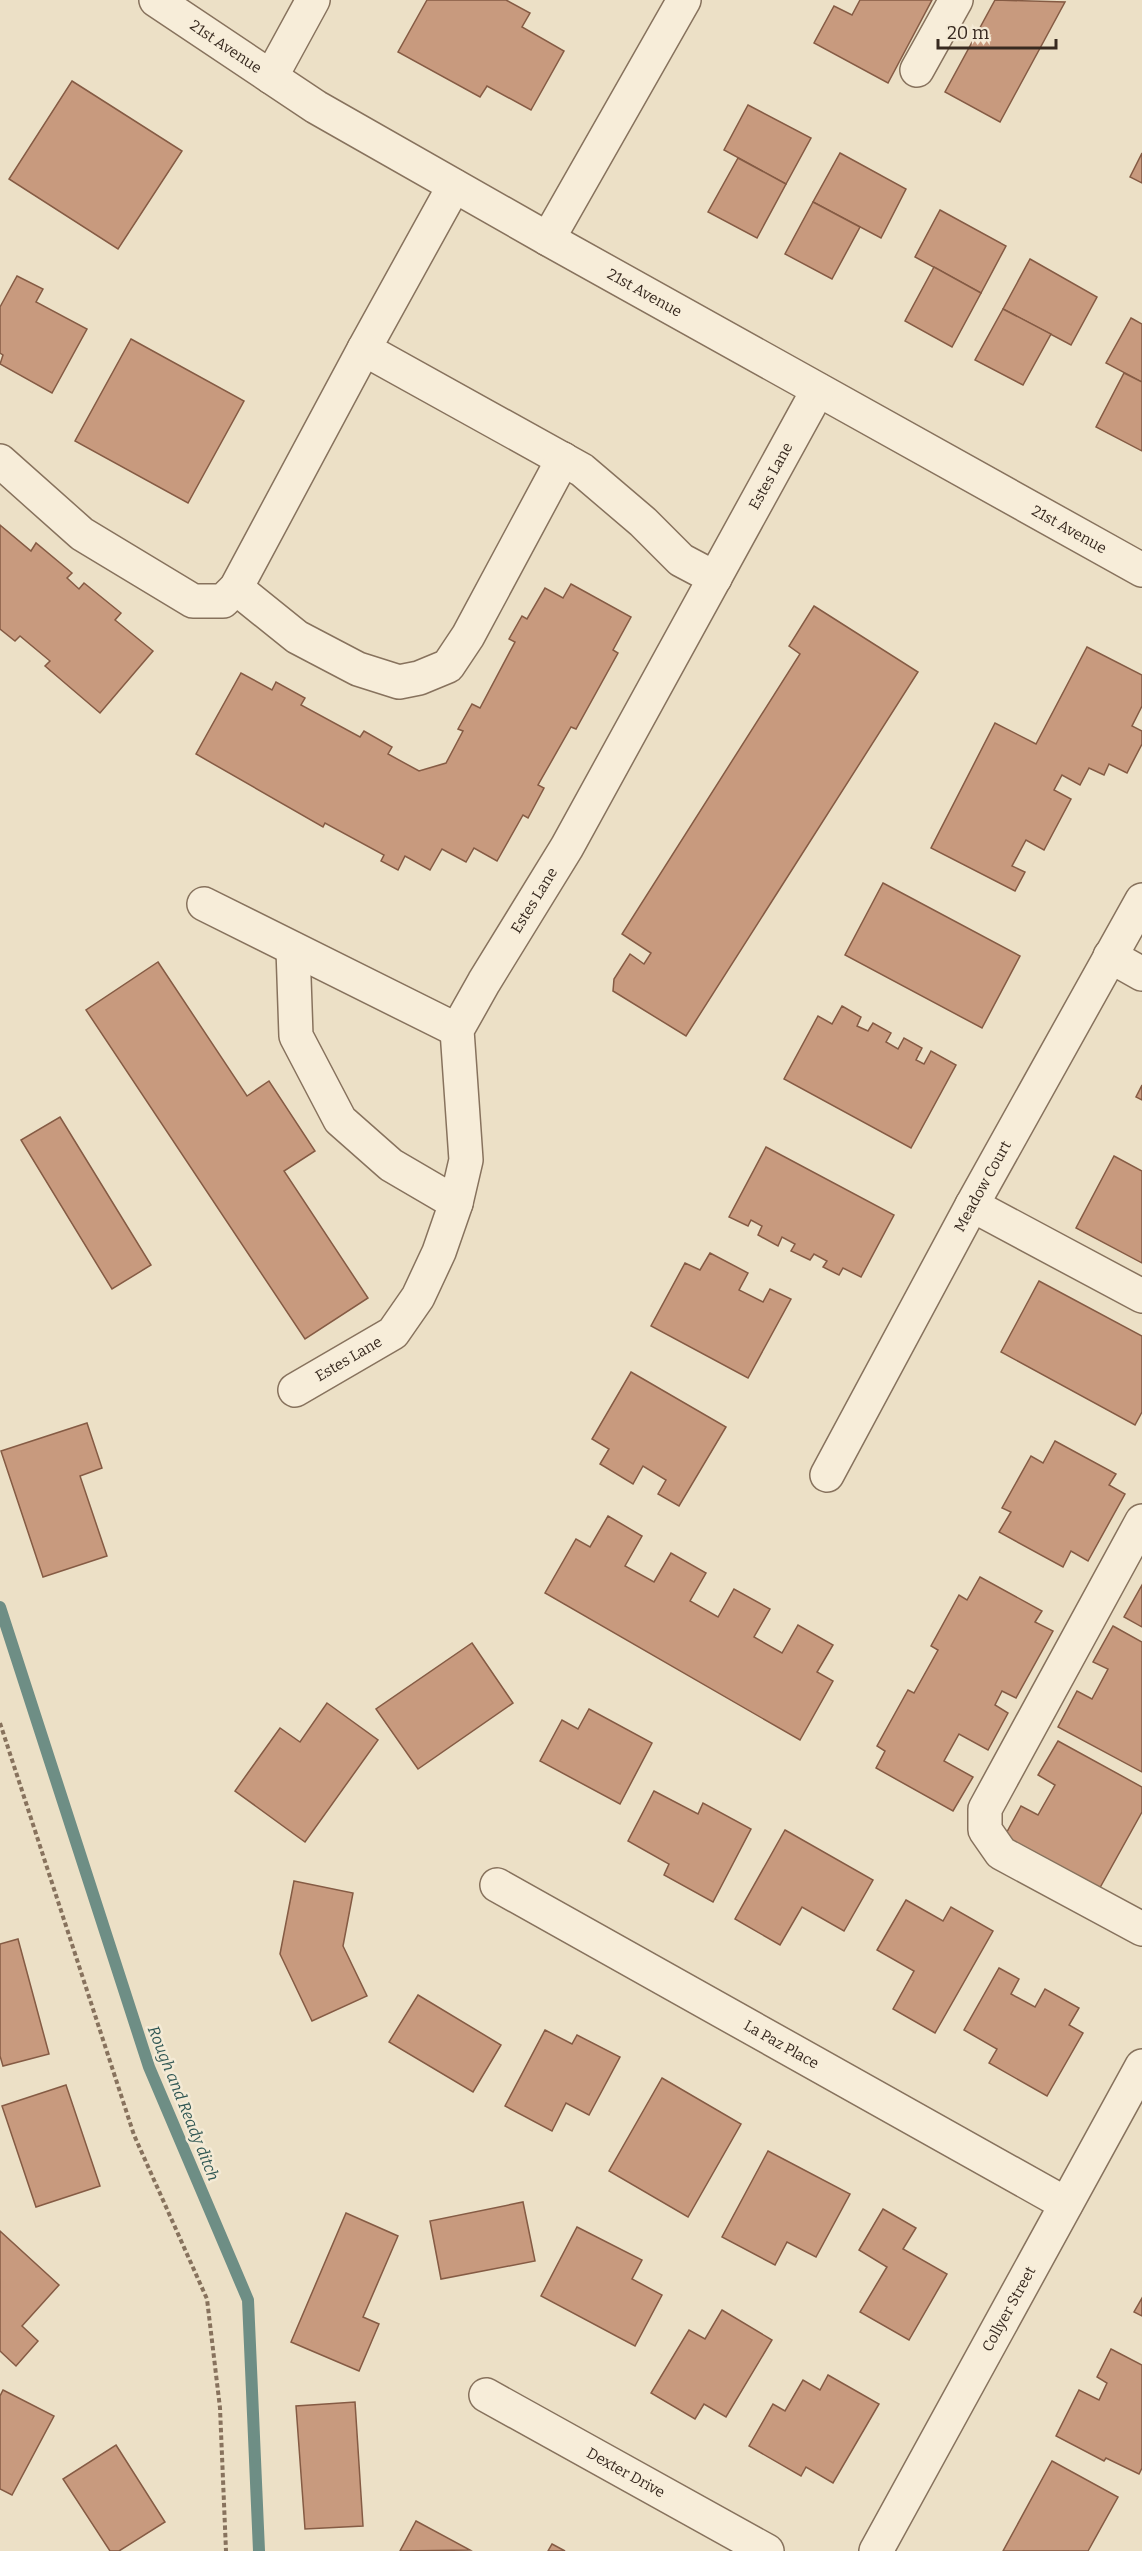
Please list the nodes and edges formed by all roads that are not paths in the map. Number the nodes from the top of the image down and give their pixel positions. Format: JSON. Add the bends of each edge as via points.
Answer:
{"nodes":[{"id":1,"x":156,"y":0,"type":"edge"},
{"id":2,"x":313,"y":0,"type":"edge"},
{"id":3,"x":684,"y":0,"type":"edge"},
{"id":4,"x":956,"y":0,"type":"edge"},
{"id":5,"x":917,"y":70,"type":"dead end"},
{"id":6,"x":271,"y":77,"type":"junction"},
{"id":7,"x":454,"y":186,"type":"junction"},
{"id":8,"x":548,"y":239,"type":"junction"},
{"id":9,"x":364,"y":349,"type":"junction"},
{"id":10,"x":818,"y":390,"type":"junction"},
{"id":11,"x":563,"y":459,"type":"junction"},
{"id":12,"x":0,"y":461,"type":"edge"},
{"id":13,"x":1142,"y":570,"type":"edge"},
{"id":14,"x":715,"y":578,"type":"junction"},
{"id":15,"x":236,"y":588,"type":"junction"},
{"id":16,"x":1142,"y":900,"type":"edge"},
{"id":17,"x":204,"y":904,"type":"dead end"},
{"id":18,"x":293,"y":949,"type":"junction"},
{"id":19,"x":1110,"y":956,"type":"junction"},
{"id":20,"x":1142,"y":974,"type":"edge"},
{"id":21,"x":457,"y":1030,"type":"junction"},
{"id":22,"x":456,"y":1203,"type":"junction"},
{"id":23,"x":972,"y":1205,"type":"junction"},
{"id":24,"x":1142,"y":1296,"type":"edge"},
{"id":25,"x":295,"y":1390,"type":"dead end"},
{"id":26,"x":827,"y":1474,"type":"dead end"},
{"id":27,"x":1142,"y":1521,"type":"edge"},
{"id":28,"x":497,"y":1884,"type":"dead end"},
{"id":29,"x":1142,"y":1929,"type":"edge"},
{"id":30,"x":1142,"y":2066,"type":"edge"},
{"id":31,"x":1066,"y":2204,"type":"junction"},
{"id":32,"x":486,"y":2395,"type":"dead end"},
{"id":33,"x":767,"y":2551,"type":"edge"},
{"id":34,"x":876,"y":2551,"type":"edge"}],
"edges":[{"from":1,"to":6,"type":"street","name":"21st Avenue"},
{"from":2,"to":6,"type":"street"},
{"from":3,"to":8,"type":"street"},
{"from":4,"to":5,"type":"street"},
{"from":6,"to":7,"type":"street","name":"21st Avenue"},
{"from":7,"to":8,"type":"street","name":"21st Avenue"},
{"from":7,"to":9,"type":"street"},
{"from":8,"to":10,"type":"street","name":"21st Avenue"},
{"from":9,"to":11,"type":"street"},
{"from":9,"to":15,"type":"street"},
{"from":10,"to":13,"type":"street","name":"21st Avenue"},
{"from":10,"to":14,"type":"street","name":"Estes Lane"},
{"from":11,"to":14,"type":"street","via":[[582,470],[643,522],[681,560]]},
{"from":11,"to":15,"type":"street","via":[[468,636],[448,666],[419,678],[399,682],[358,669],[297,637]]},
{"from":12,"to":15,"type":"street","via":[[82,534],[193,601],[223,601]]},
{"from":14,"to":21,"type":"street","name":"Estes Lane","via":[[567,847]]},
{"from":16,"to":19,"type":"street","name":"Meadow Court"},
{"from":17,"to":18,"type":"street"},
{"from":18,"to":21,"type":"street"},
{"from":18,"to":22,"type":"street","via":[[296,1036],[340,1120],[391,1165]]},
{"from":19,"to":20,"type":"street"},
{"from":19,"to":23,"type":"street","name":"Meadow Court"},
{"from":21,"to":22,"type":"street","name":"Estes Lane","via":[[466,1160]]},
{"from":22,"to":25,"type":"street","name":"Estes Lane","via":[[418,1297],[393,1333]]},
{"from":23,"to":24,"type":"street"},
{"from":23,"to":26,"type":"street","name":"Meadow Court"},
{"from":27,"to":29,"type":"street","via":[[985,1809],[985,1830],[1001,1853]]},
{"from":28,"to":31,"type":"street","name":"La Paz Place"},
{"from":30,"to":31,"type":"street","name":"Collyer Street"},
{"from":31,"to":34,"type":"street","name":"Collyer Street"},
{"from":32,"to":33,"type":"street","name":"Dexter Drive"}]}
